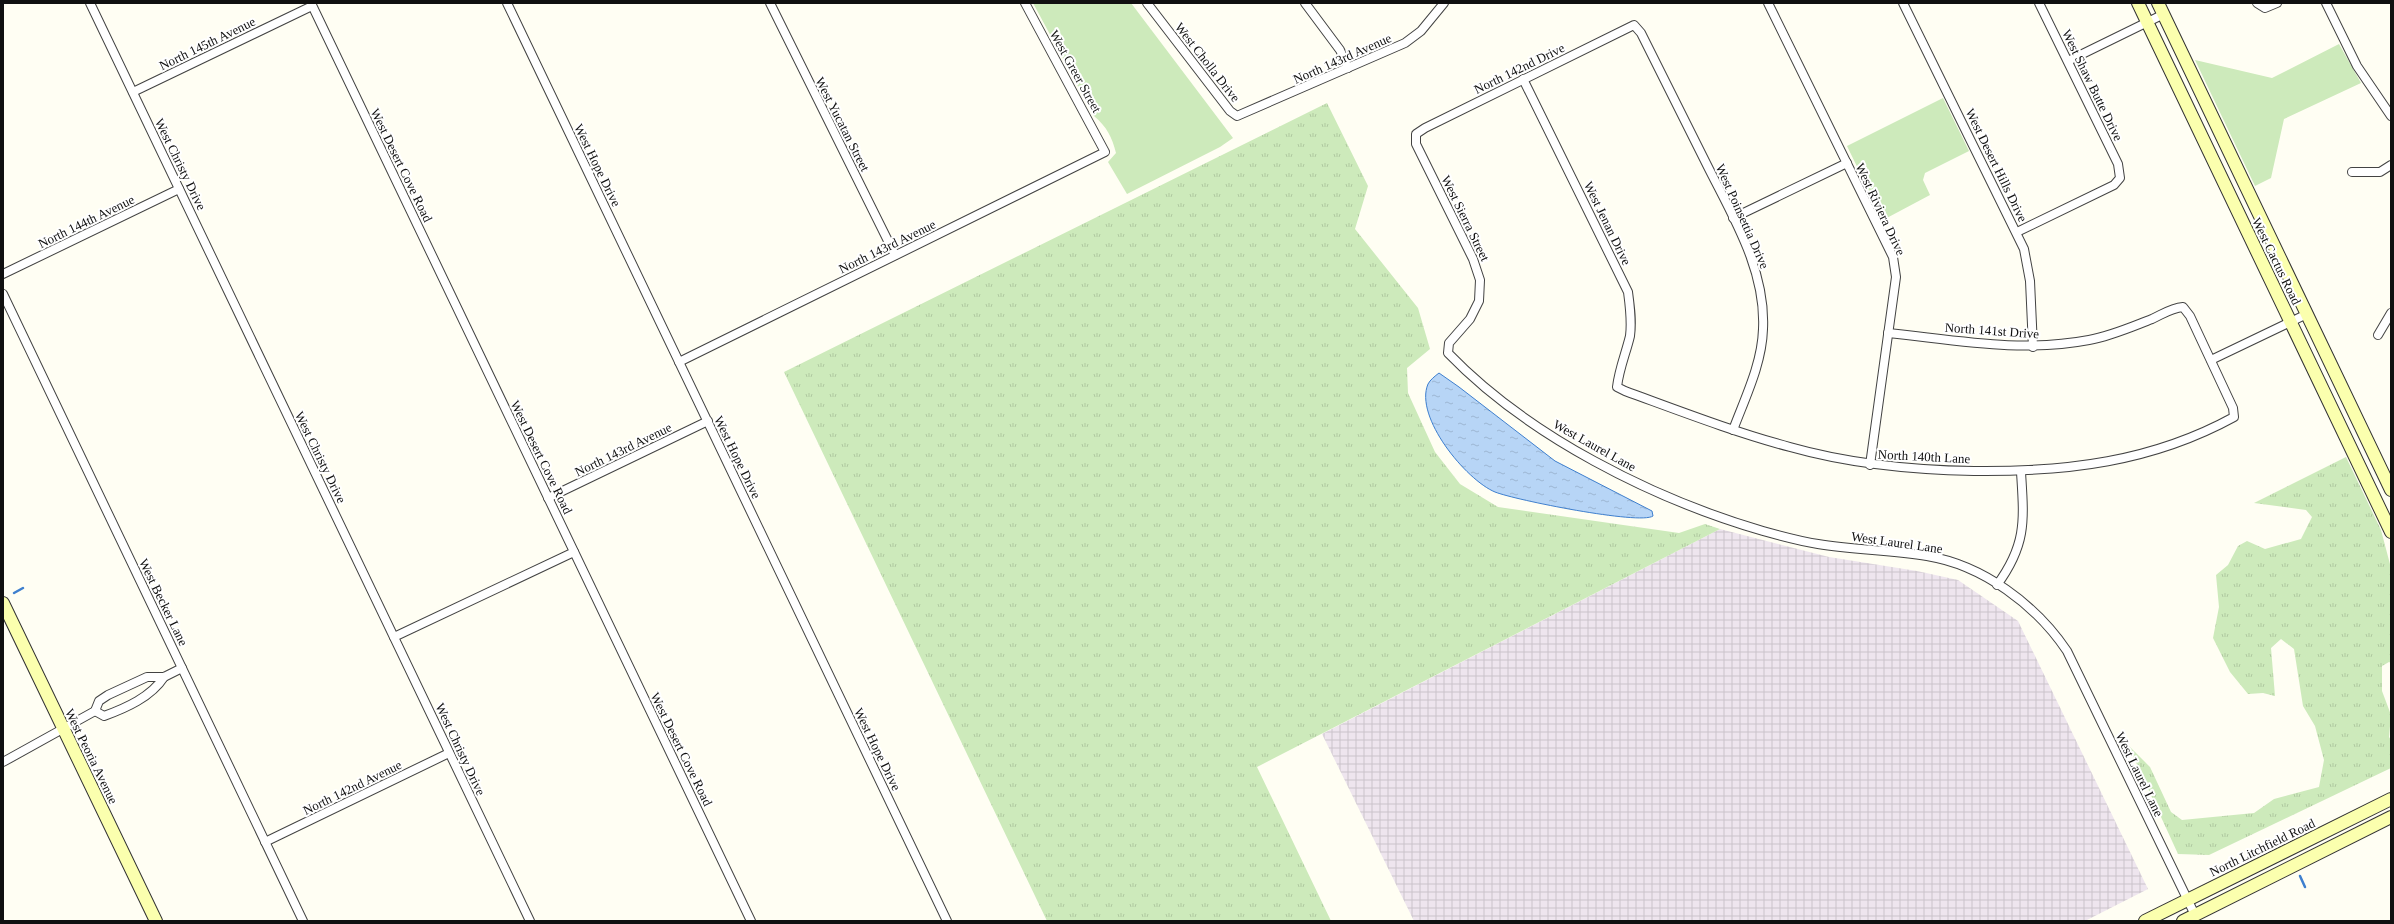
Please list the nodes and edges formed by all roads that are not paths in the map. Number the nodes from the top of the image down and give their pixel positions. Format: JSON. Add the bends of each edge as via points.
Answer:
{"nodes":[{"id":1,"x":90,"y":3,"type":"edge"},
{"id":2,"x":507,"y":3,"type":"edge"},
{"id":3,"x":770,"y":3,"type":"edge"},
{"id":4,"x":1025,"y":3,"type":"edge"},
{"id":5,"x":1147,"y":3,"type":"edge"},
{"id":6,"x":1305,"y":3,"type":"edge"},
{"id":7,"x":1444,"y":3,"type":"edge"},
{"id":8,"x":1768,"y":3,"type":"edge"},
{"id":9,"x":1904,"y":3,"type":"edge"},
{"id":10,"x":2039,"y":3,"type":"edge"},
{"id":11,"x":2138,"y":3,"type":"edge"},
{"id":12,"x":2257,"y":3,"type":"edge"},
{"id":13,"x":2277,"y":3,"type":"edge"},
{"id":14,"x":2326,"y":3,"type":"edge"},
{"id":15,"x":312,"y":4,"type":"edge"},
{"id":16,"x":2161,"y":8,"type":"edge"},
{"id":17,"x":2147,"y":22,"type":"junction"},
{"id":18,"x":1634,"y":25,"type":"joint"},
{"id":19,"x":2068,"y":61,"type":"junction"},
{"id":20,"x":1348,"y":68,"type":"junction"},
{"id":21,"x":1523,"y":79,"type":"junction"},
{"id":22,"x":132,"y":92,"type":"junction"},
{"id":23,"x":1237,"y":116,"type":"joint"},
{"id":24,"x":2391,"y":116,"type":"edge"},
{"id":25,"x":1416,"y":134,"type":"joint"},
{"id":26,"x":1105,"y":152,"type":"joint"},
{"id":27,"x":1847,"y":163,"type":"junction"},
{"id":28,"x":2391,"y":165,"type":"edge"},
{"id":29,"x":2352,"y":172,"type":"dead end"},
{"id":30,"x":179,"y":189,"type":"junction"},
{"id":31,"x":1733,"y":218,"type":"junction"},
{"id":32,"x":2017,"y":232,"type":"junction"},
{"id":33,"x":896,"y":255,"type":"junction"},
{"id":34,"x":3,"y":274,"type":"edge"},
{"id":35,"x":3,"y":294,"type":"edge"},
{"id":36,"x":2391,"y":313,"type":"edge"},
{"id":37,"x":2307,"y":314,"type":"junction"},
{"id":38,"x":2291,"y":322,"type":"junction"},
{"id":39,"x":1888,"y":333,"type":"junction"},
{"id":40,"x":2378,"y":335,"type":"dead end"},
{"id":41,"x":2033,"y":347,"type":"junction"},
{"id":42,"x":1448,"y":353,"type":"joint"},
{"id":43,"x":2211,"y":360,"type":"junction"},
{"id":44,"x":679,"y":362,"type":"junction"},
{"id":45,"x":1617,"y":387,"type":"joint"},
{"id":46,"x":708,"y":421,"type":"junction"},
{"id":47,"x":1733,"y":430,"type":"junction"},
{"id":48,"x":1870,"y":465,"type":"junction"},
{"id":49,"x":2021,"y":472,"type":"junction"},
{"id":50,"x":2391,"y":490,"type":"edge"},
{"id":51,"x":548,"y":498,"type":"junction"},
{"id":52,"x":2391,"y":532,"type":"edge"},
{"id":53,"x":574,"y":552,"type":"junction"},
{"id":54,"x":1997,"y":584,"type":"junction"},
{"id":55,"x":3,"y":603,"type":"edge"},
{"id":56,"x":394,"y":637,"type":"junction"},
{"id":57,"x":182,"y":668,"type":"junction"},
{"id":58,"x":164,"y":677,"type":"junction"},
{"id":59,"x":95,"y":711,"type":"junction"},
{"id":60,"x":63,"y":728,"type":"junction"},
{"id":61,"x":449,"y":753,"type":"junction"},
{"id":62,"x":3,"y":762,"type":"edge"},
{"id":63,"x":2391,"y":799,"type":"edge"},
{"id":64,"x":2391,"y":817,"type":"edge"},
{"id":65,"x":265,"y":842,"type":"junction"},
{"id":66,"x":2188,"y":900,"type":"junction"},
{"id":67,"x":2195,"y":915,"type":"junction"},
{"id":68,"x":156,"y":921,"type":"edge"},
{"id":69,"x":302,"y":921,"type":"edge"},
{"id":70,"x":530,"y":921,"type":"edge"},
{"id":71,"x":751,"y":921,"type":"edge"},
{"id":72,"x":947,"y":921,"type":"edge"},
{"id":73,"x":2145,"y":921,"type":"edge"},
{"id":74,"x":2183,"y":921,"type":"edge"}],
"edges":[{"from":1,"to":22,"type":"street","name":"West Christy Drive"},
{"from":2,"to":44,"type":"street","name":"West Hope Drive"},
{"from":3,"to":33,"type":"street","name":"West Yucatan Street"},
{"from":4,"to":26,"type":"street","name":"West Greer Street"},
{"from":5,"to":23,"type":"street","name":"West Cholla Drive","via":[[1230,111]]},
{"from":6,"to":20,"type":"street","via":[[1337,45]]},
{"from":7,"to":20,"type":"street","name":"North 143rd Avenue","via":[[1432,20],[1410,39]]},
{"from":8,"to":27,"type":"street","name":"West Riviera Drive"},
{"from":9,"to":32,"type":"street","name":"West Desert Hills Drive"},
{"from":10,"to":19,"type":"street","name":"West Shaw Butte Drive"},
{"from":11,"to":17,"type":"main road","name":"West Cactus Road"},
{"from":12,"to":13,"type":"street","via":[[2265,8]]},
{"from":14,"to":24,"type":"street","via":[[2357,66]]},
{"from":15,"to":22,"type":"street","name":"North 145th Avenue"},
{"from":15,"to":51,"type":"street","name":"West Desert Cove Road"},
{"from":16,"to":17,"type":"street"},
{"from":16,"to":37,"type":"main road","name":"West Cactus Road"},
{"from":17,"to":19,"type":"street"},
{"from":17,"to":38,"type":"main road","name":"West Cactus Road"},
{"from":18,"to":21,"type":"street","name":"North 142nd Drive"},
{"from":18,"to":31,"type":"street","name":"West Poinsettia Drive","via":[[1641,33]]},
{"from":19,"to":32,"type":"street","name":"West Shaw Butte Drive","via":[[2118,164],[2120,178],[2114,185]]},
{"from":20,"to":23,"type":"street","name":"North 143rd Avenue"},
{"from":21,"to":25,"type":"street","name":"North 142nd Drive"},
{"from":21,"to":45,"type":"street","name":"West Jenan Drive","via":[[1628,292],[1630,336],[1618,373]]},
{"from":22,"to":30,"type":"street","name":"West Christy Drive"},
{"from":25,"to":42,"type":"street","name":"West Sierra Street","via":[[1416,144],[1473,259],[1480,280],[1479,301],[1470,319],[1449,343]]},
{"from":26,"to":33,"type":"street","name":"North 143rd Avenue"},
{"from":27,"to":31,"type":"street"},
{"from":27,"to":39,"type":"street","name":"West Riviera Drive","via":[[1893,257],[1896,277]]},
{"from":28,"to":29,"type":"street","via":[[2380,172]]},
{"from":30,"to":34,"type":"street","name":"North 144th Avenue"},
{"from":30,"to":56,"type":"street","name":"West Christy Drive"},
{"from":31,"to":47,"type":"street","name":"West Poinsettia Drive","via":[[1757,275],[1762,293],[1764,324],[1756,367]]},
{"from":32,"to":41,"type":"street","name":"West Desert Hills Drive","via":[[2028,262]]},
{"from":33,"to":44,"type":"street","name":"North 143rd Avenue"},
{"from":35,"to":57,"type":"street","name":"West Becker Lane"},
{"from":36,"to":40,"type":"street"},
{"from":37,"to":38,"type":"street"},
{"from":37,"to":50,"type":"main road","name":"West Cactus Road"},
{"from":38,"to":43,"type":"street"},
{"from":38,"to":52,"type":"main road","name":"West Cactus Road"},
{"from":39,"to":41,"type":"street","name":"North 141st Drive","via":[[1989,345]]},
{"from":39,"to":48,"type":"street","name":"West Riviera Drive"},
{"from":41,"to":43,"type":"street","name":"North 141st Drive","via":[[2102,337],[2174,308],[2183,307]]},
{"from":42,"to":54,"type":"street","name":"West Laurel Lane","via":[[1460,366],[1518,412],[1548,432],[1612,471],[1670,498],[1733,522],[1812,543],[1928,556],[1955,563]]},
{"from":43,"to":49,"type":"street","name":"North 140th Lane","via":[[2233,408],[2234,417],[2177,443],[2138,455],[2076,468]]},
{"from":44,"to":46,"type":"street","name":"West Hope Drive"},
{"from":45,"to":47,"type":"street","name":"North 140th Lane"},
{"from":46,"to":51,"type":"street","name":"North 143rd Avenue"},
{"from":46,"to":72,"type":"street","name":"West Hope Drive"},
{"from":47,"to":48,"type":"street","name":"North 140th Lane","via":[[1790,447]]},
{"from":48,"to":49,"type":"street","name":"North 140th Lane","via":[[1935,471]]},
{"from":49,"to":54,"type":"street","via":[[2021,543]]},
{"from":51,"to":53,"type":"street","name":"West Desert Cove Road"},
{"from":53,"to":56,"type":"street"},
{"from":53,"to":71,"type":"street","name":"West Desert Cove Road"},
{"from":54,"to":66,"type":"street","name":"West Laurel Lane","via":[[2042,619],[2067,651]]},
{"from":55,"to":60,"type":"main road","name":"West Peoria Avenue"},
{"from":56,"to":61,"type":"street","name":"West Christy Drive"},
{"from":57,"to":58,"type":"street"},
{"from":57,"to":65,"type":"street","name":"West Becker Lane"},
{"from":58,"to":59,"type":"street","via":[[147,677],[108,694],[99,701]]},
{"from":58,"to":59,"type":"street","via":[[156,689],[116,711],[104,716]]},
{"from":59,"to":60,"type":"street"},
{"from":60,"to":62,"type":"street"},
{"from":60,"to":68,"type":"main road","name":"West Peoria Avenue"},
{"from":61,"to":65,"type":"street","name":"North 142nd Avenue"},
{"from":61,"to":70,"type":"street","name":"West Christy Drive"},
{"from":63,"to":66,"type":"main road","name":"North Litchfield Road"},
{"from":64,"to":67,"type":"main road"},
{"from":65,"to":69,"type":"street","name":"West Becker Lane"},
{"from":66,"to":67,"type":"street","name":"West Laurel Lane"},
{"from":66,"to":73,"type":"main road","name":"North Litchfield Road"},
{"from":67,"to":74,"type":"main road"}]}
